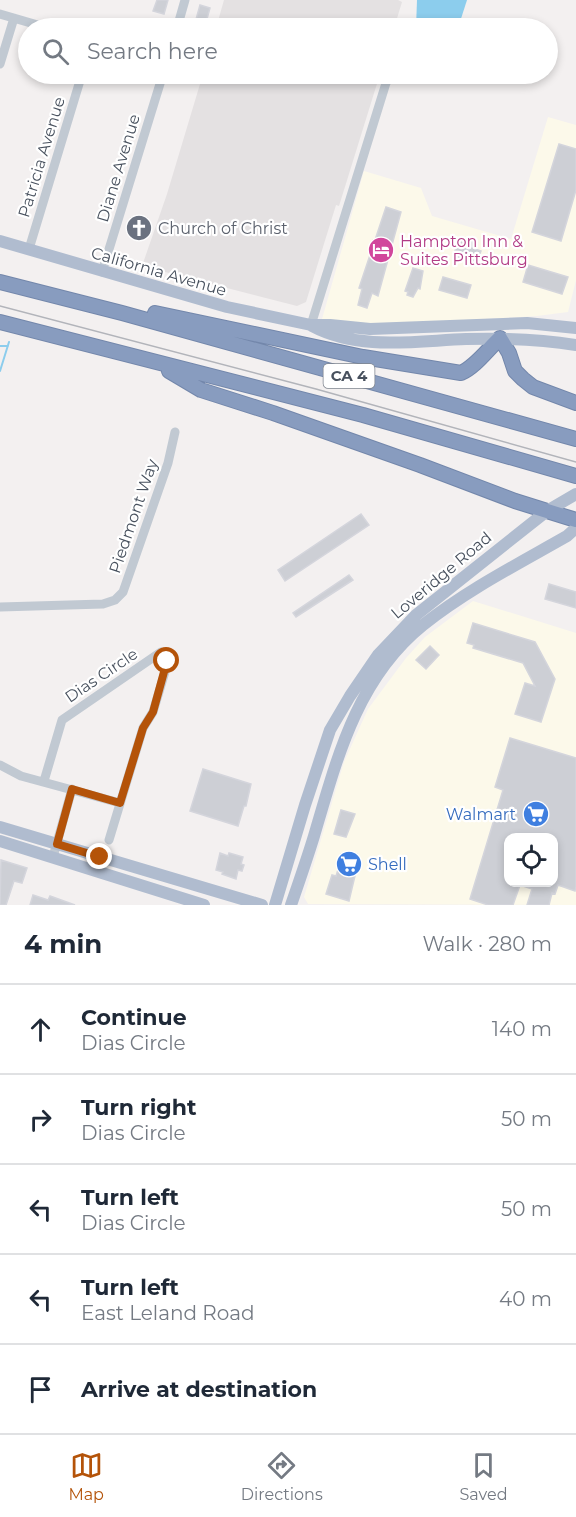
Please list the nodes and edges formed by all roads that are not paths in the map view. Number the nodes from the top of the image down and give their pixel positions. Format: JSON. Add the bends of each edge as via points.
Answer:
{"nodes":[{"id":1,"x":185,"y":0,"type":"edge"},
{"id":2,"x":0,"y":14,"type":"edge"},
{"id":3,"x":14,"y":18,"type":"junction"},
{"id":4,"x":180,"y":18,"type":"edge"},
{"id":5,"x":18,"y":19,"type":"edge"},
{"id":6,"x":0,"y":64,"type":"edge"},
{"id":7,"x":79,"y":84,"type":"edge"},
{"id":8,"x":160,"y":84,"type":"edge"},
{"id":9,"x":386,"y":84,"type":"edge"},
{"id":10,"x":0,"y":241,"type":"edge"},
{"id":11,"x":29,"y":249,"type":"junction"},
{"id":12,"x":102,"y":272,"type":"junction"},
{"id":13,"x":0,"y":282,"type":"edge"},
{"id":14,"x":122,"y":313,"type":"junction"},
{"id":15,"x":0,"y":322,"type":"edge"},
{"id":16,"x":311,"y":326,"type":"junction"},
{"id":17,"x":576,"y":328,"type":"edge"},
{"id":18,"x":500,"y":338,"type":"junction"},
{"id":19,"x":576,"y":345,"type":"edge"},
{"id":20,"x":154,"y":362,"type":"junction"},
{"id":21,"x":576,"y":403,"type":"edge"},
{"id":22,"x":175,"y":432,"type":"dead end"},
{"id":23,"x":576,"y":439,"type":"edge"},
{"id":24,"x":576,"y":476,"type":"edge"},
{"id":25,"x":576,"y":495,"type":"edge"},
{"id":26,"x":547,"y":511,"type":"junction"},
{"id":27,"x":576,"y":520,"type":"edge"},
{"id":28,"x":576,"y":528,"type":"edge"},
{"id":29,"x":0,"y":608,"type":"edge"},
{"id":30,"x":0,"y":765,"type":"edge"},
{"id":31,"x":44,"y":781,"type":"junction"},
{"id":32,"x":72,"y":789,"type":"junction"},
{"id":33,"x":120,"y":803,"type":"junction"},
{"id":34,"x":0,"y":827,"type":"edge"},
{"id":35,"x":109,"y":840,"type":"dead end"},
{"id":36,"x":0,"y":841,"type":"edge"},
{"id":37,"x":57,"y":844,"type":"junction"},
{"id":38,"x":53,"y":857,"type":"junction"},
{"id":39,"x":204,"y":905,"type":"edge"},
{"id":40,"x":262,"y":905,"type":"edge"},
{"id":41,"x":275,"y":905,"type":"edge"},
{"id":42,"x":291,"y":905,"type":"edge"}],
"edges":[{"from":1,"to":4,"type":"street"},
{"from":2,"to":3,"type":"street"},
{"from":3,"to":5,"type":"street"},
{"from":3,"to":6,"type":"street"},
{"from":7,"to":11,"type":"street","name":"Patricia Avenue"},
{"from":8,"to":12,"type":"street","name":"Diane Avenue"},
{"from":9,"to":16,"type":"street"},
{"from":10,"to":11,"type":"main road","name":"California Avenue"},
{"from":11,"to":12,"type":"main road","name":"California Avenue"},
{"from":12,"to":16,"type":"main road","name":"California Avenue","via":[[227,308]]},
{"from":13,"to":14,"type":"highway","number":"CA 4"},
{"from":14,"to":18,"type":"highway","via":[[143,311],[363,357],[461,373],[472,368]]},
{"from":14,"to":23,"type":"highway","number":"CA 4"},
{"from":15,"to":20,"type":"highway","number":"CA 4"},
{"from":16,"to":17,"type":"main road","name":"California Avenue","via":[[369,330],[528,323]]},
{"from":16,"to":18,"type":"main road","name":"California Avenue","via":[[330,336],[367,342]]},
{"from":18,"to":19,"type":"main road","name":"California Avenue","via":[[544,339]]},
{"from":18,"to":21,"type":"highway","via":[[523,379],[533,387]]},
{"from":20,"to":24,"type":"highway","number":"CA 4","via":[[363,414]]},
{"from":20,"to":26,"type":"highway","via":[[201,390]]},
{"from":22,"to":29,"type":"street","name":"Piedmont Way","via":[[123,592],[103,604]]},
{"from":25,"to":26,"type":"main road","name":"Loveridge Road"},
{"from":26,"to":27,"type":"highway"},
{"from":26,"to":41,"type":"main road","name":"Loveridge Road","via":[[409,621],[378,655],[330,730]]},
{"from":28,"to":42,"type":"main road","name":"Loveridge Road","via":[[456,600],[421,626],[386,662],[345,735]]},
{"from":30,"to":31,"type":"street","via":[[21,776]]},
{"from":31,"to":32,"type":"street"},
{"from":31,"to":33,"type":"street","name":"Dias Circle","via":[[62,720],[161,652],[167,665]]},
{"from":32,"to":33,"type":"street"},
{"from":32,"to":37,"type":"street"},
{"from":33,"to":35,"type":"street","name":"Dias Circle"},
{"from":34,"to":37,"type":"main road"},
{"from":36,"to":38,"type":"main road"},
{"from":37,"to":38,"type":"street"},
{"from":37,"to":40,"type":"main road"},
{"from":38,"to":39,"type":"main road"}]}
